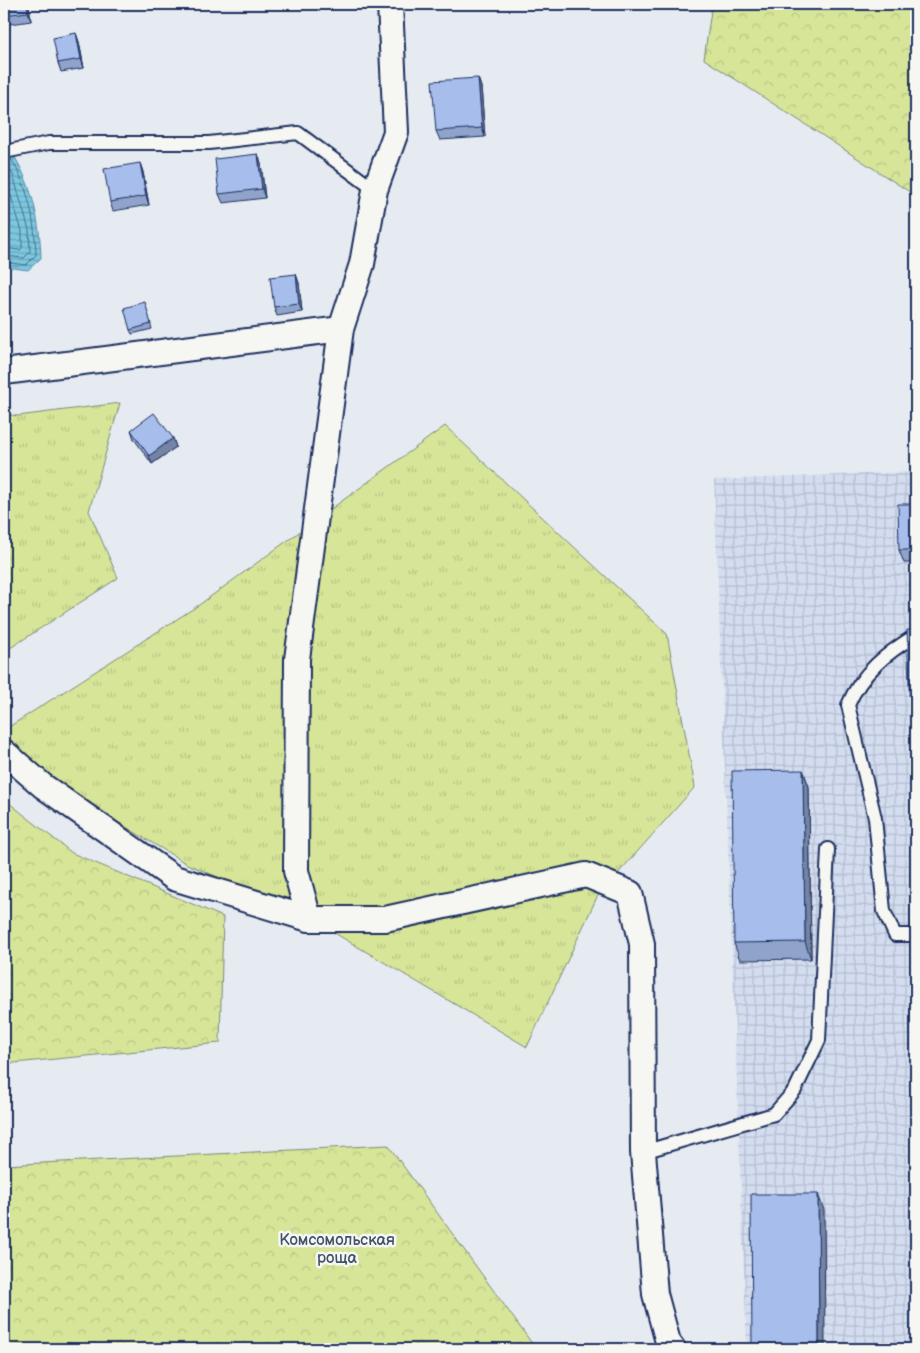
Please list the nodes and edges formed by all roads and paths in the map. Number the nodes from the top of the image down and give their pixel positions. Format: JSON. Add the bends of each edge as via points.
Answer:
{"nodes":[{"id":1,"x":390,"y":4,"type":"edge"},
{"id":2,"x":4,"y":152,"type":"edge"},
{"id":3,"x":375,"y":190,"type":"junction"},
{"id":4,"x":341,"y":329,"type":"junction"},
{"id":5,"x":4,"y":372,"type":"edge"},
{"id":6,"x":916,"y":636,"type":"edge"},
{"id":7,"x":4,"y":752,"type":"edge"},
{"id":8,"x":828,"y":848,"type":"dead end"},
{"id":9,"x":309,"y":919,"type":"junction"},
{"id":10,"x":916,"y":935,"type":"edge"},
{"id":11,"x":643,"y":1152,"type":"junction"},
{"id":12,"x":673,"y":1349,"type":"edge"}],
"edges":[{"from":1,"to":3,"type":"street","via":[[396,132]]},
{"from":2,"to":3,"type":"lane","via":[[50,143],[209,143],[298,133]]},
{"from":3,"to":4,"type":"street","via":[[362,264]]},
{"from":4,"to":5,"type":"street"},
{"from":4,"to":9,"type":"street","via":[[297,659],[296,871]]},
{"from":6,"to":10,"type":"lane","via":[[886,654],[855,688],[848,705],[875,818],[884,911],[895,935]]},
{"from":7,"to":9,"type":"street","via":[[44,786],[174,878]]},
{"from":8,"to":11,"type":"lane","via":[[819,1040],[795,1090],[774,1114]]},
{"from":9,"to":11,"type":"street","via":[[385,919],[586,875],[630,893],[642,944]]},
{"from":11,"to":12,"type":"street","via":[[656,1294],[668,1342]]}]}
